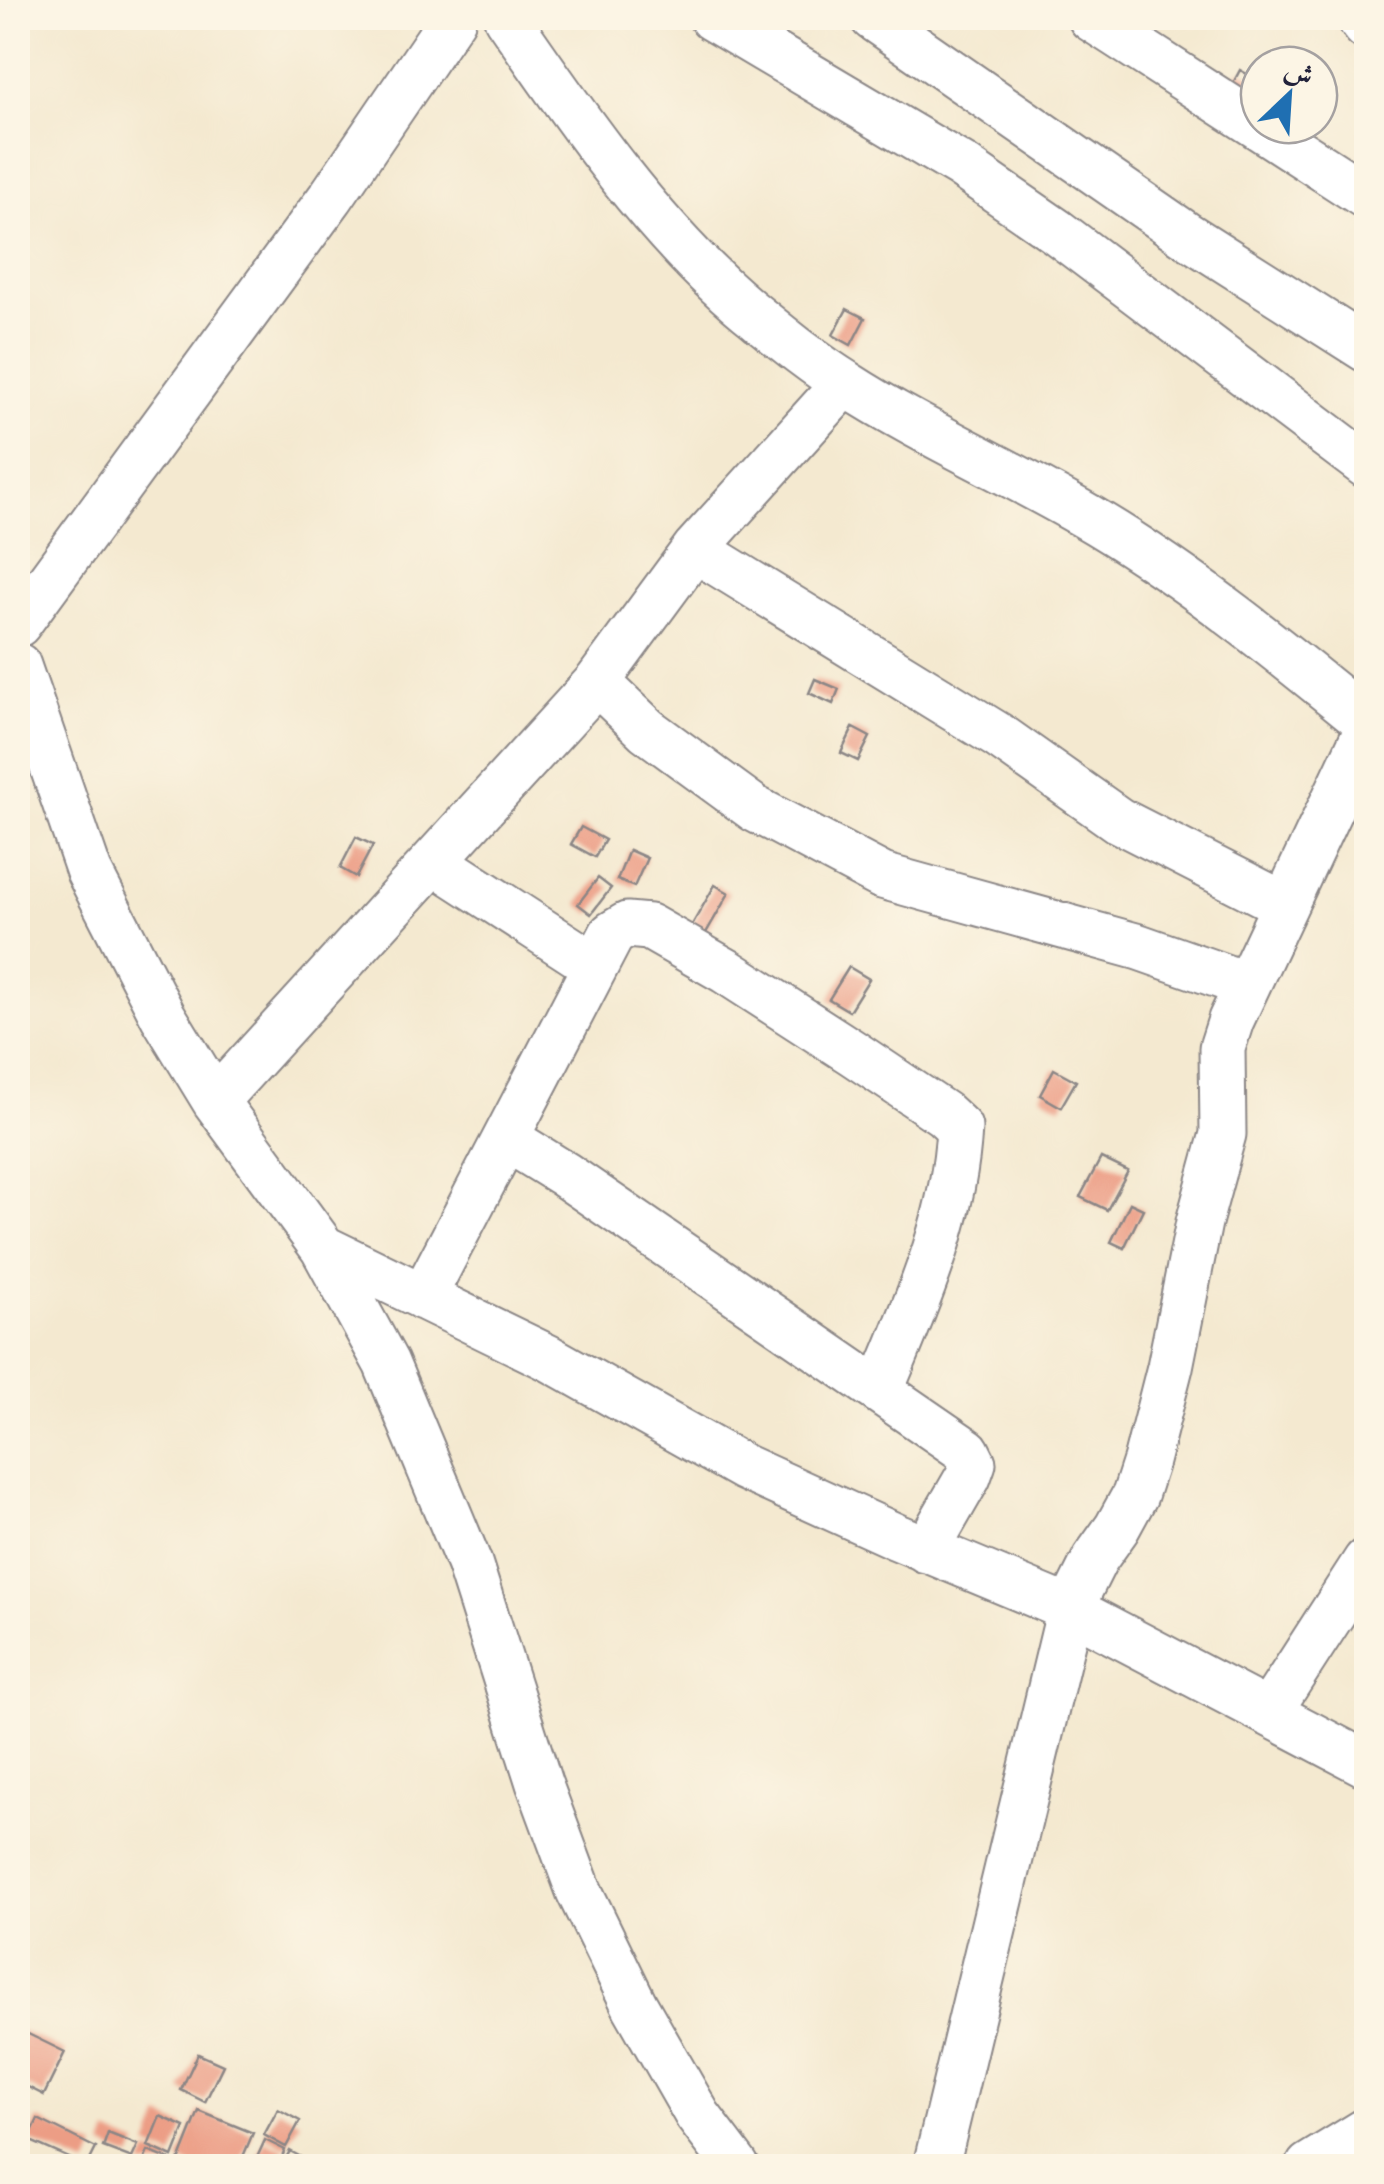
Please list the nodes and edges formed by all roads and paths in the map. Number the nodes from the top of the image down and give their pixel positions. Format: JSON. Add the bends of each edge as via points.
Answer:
{"nodes":[{"id":1,"x":453,"y":18,"type":"edge"},
{"id":2,"x":507,"y":18,"type":"edge"},
{"id":3,"x":712,"y":18,"type":"edge"},
{"id":4,"x":873,"y":18,"type":"edge"},
{"id":5,"x":1358,"y":18,"type":"edge"},
{"id":6,"x":1115,"y":24,"type":"edge"},
{"id":7,"x":1366,"y":26,"type":"edge"},
{"id":8,"x":1366,"y":196,"type":"edge"},
{"id":9,"x":1366,"y":350,"type":"edge"},
{"id":10,"x":844,"y":383,"type":"junction"},
{"id":11,"x":1366,"y":465,"type":"edge"},
{"id":12,"x":695,"y":549,"type":"junction"},
{"id":13,"x":18,"y":624,"type":"edge"},
{"id":14,"x":18,"y":666,"type":"edge"},
{"id":15,"x":597,"y":682,"type":"junction"},
{"id":16,"x":1366,"y":721,"type":"edge"},
{"id":17,"x":1366,"y":732,"type":"edge"},
{"id":18,"x":435,"y":862,"type":"junction"},
{"id":19,"x":1285,"y":905,"type":"junction"},
{"id":20,"x":594,"y":965,"type":"junction"},
{"id":21,"x":1247,"y":986,"type":"junction"},
{"id":22,"x":216,"y":1101,"type":"junction"},
{"id":23,"x":506,"y":1138,"type":"junction"},
{"id":24,"x":323,"y":1248,"type":"junction"},
{"id":25,"x":422,"y":1297,"type":"junction"},
{"id":26,"x":881,"y":1389,"type":"junction"},
{"id":27,"x":926,"y":1550,"type":"junction"},
{"id":28,"x":1366,"y":1561,"type":"edge"},
{"id":29,"x":1070,"y":1609,"type":"junction"},
{"id":30,"x":1268,"y":1713,"type":"junction"},
{"id":31,"x":1366,"y":1764,"type":"edge"},
{"id":32,"x":1366,"y":2131,"type":"edge"},
{"id":33,"x":736,"y":2166,"type":"edge"},
{"id":34,"x":936,"y":2166,"type":"edge"},
{"id":35,"x":1309,"y":2166,"type":"edge"}],
"edges":[{"from":1,"to":13,"type":"street","via":[[332,197]]},
{"from":2,"to":10,"type":"street","via":[[579,123],[685,247],[745,308]]},
{"from":3,"to":11,"type":"street","via":[[962,166]]},
{"from":4,"to":9,"type":"street"},
{"from":5,"to":7,"type":"street"},
{"from":6,"to":8,"type":"street"},
{"from":10,"to":12,"type":"street"},
{"from":10,"to":16,"type":"street","via":[[1158,561]]},
{"from":12,"to":15,"type":"street"},
{"from":12,"to":19,"type":"street","via":[[988,729],[1144,836]]},
{"from":14,"to":22,"type":"street","via":[[89,872],[163,1016]]},
{"from":15,"to":18,"type":"street"},
{"from":15,"to":21,"type":"street","via":[[647,730],[755,809],[882,876],[1139,946]]},
{"from":17,"to":19,"type":"street"},
{"from":18,"to":20,"type":"street"},
{"from":18,"to":22,"type":"street"},
{"from":19,"to":21,"type":"street"},
{"from":20,"to":23,"type":"street"},
{"from":20,"to":26,"type":"street","via":[[619,927],[649,927],[837,1042],[959,1128],[937,1250]]},
{"from":21,"to":29,"type":"street","via":[[1222,1048],[1223,1134],[1146,1461]]},
{"from":22,"to":24,"type":"street"},
{"from":23,"to":25,"type":"street"},
{"from":23,"to":26,"type":"street"},
{"from":24,"to":25,"type":"street"},
{"from":24,"to":33,"type":"street","via":[[386,1363],[469,1563],[579,1891],[635,2006],[698,2116]]},
{"from":25,"to":27,"type":"street","via":[[549,1358],[743,1467]]},
{"from":26,"to":27,"type":"street","via":[[967,1450],[973,1463]]},
{"from":27,"to":29,"type":"street"},
{"from":28,"to":30,"type":"street"},
{"from":29,"to":30,"type":"street"},
{"from":29,"to":34,"type":"street"},
{"from":30,"to":31,"type":"street"},
{"from":32,"to":35,"type":"street"}]}
